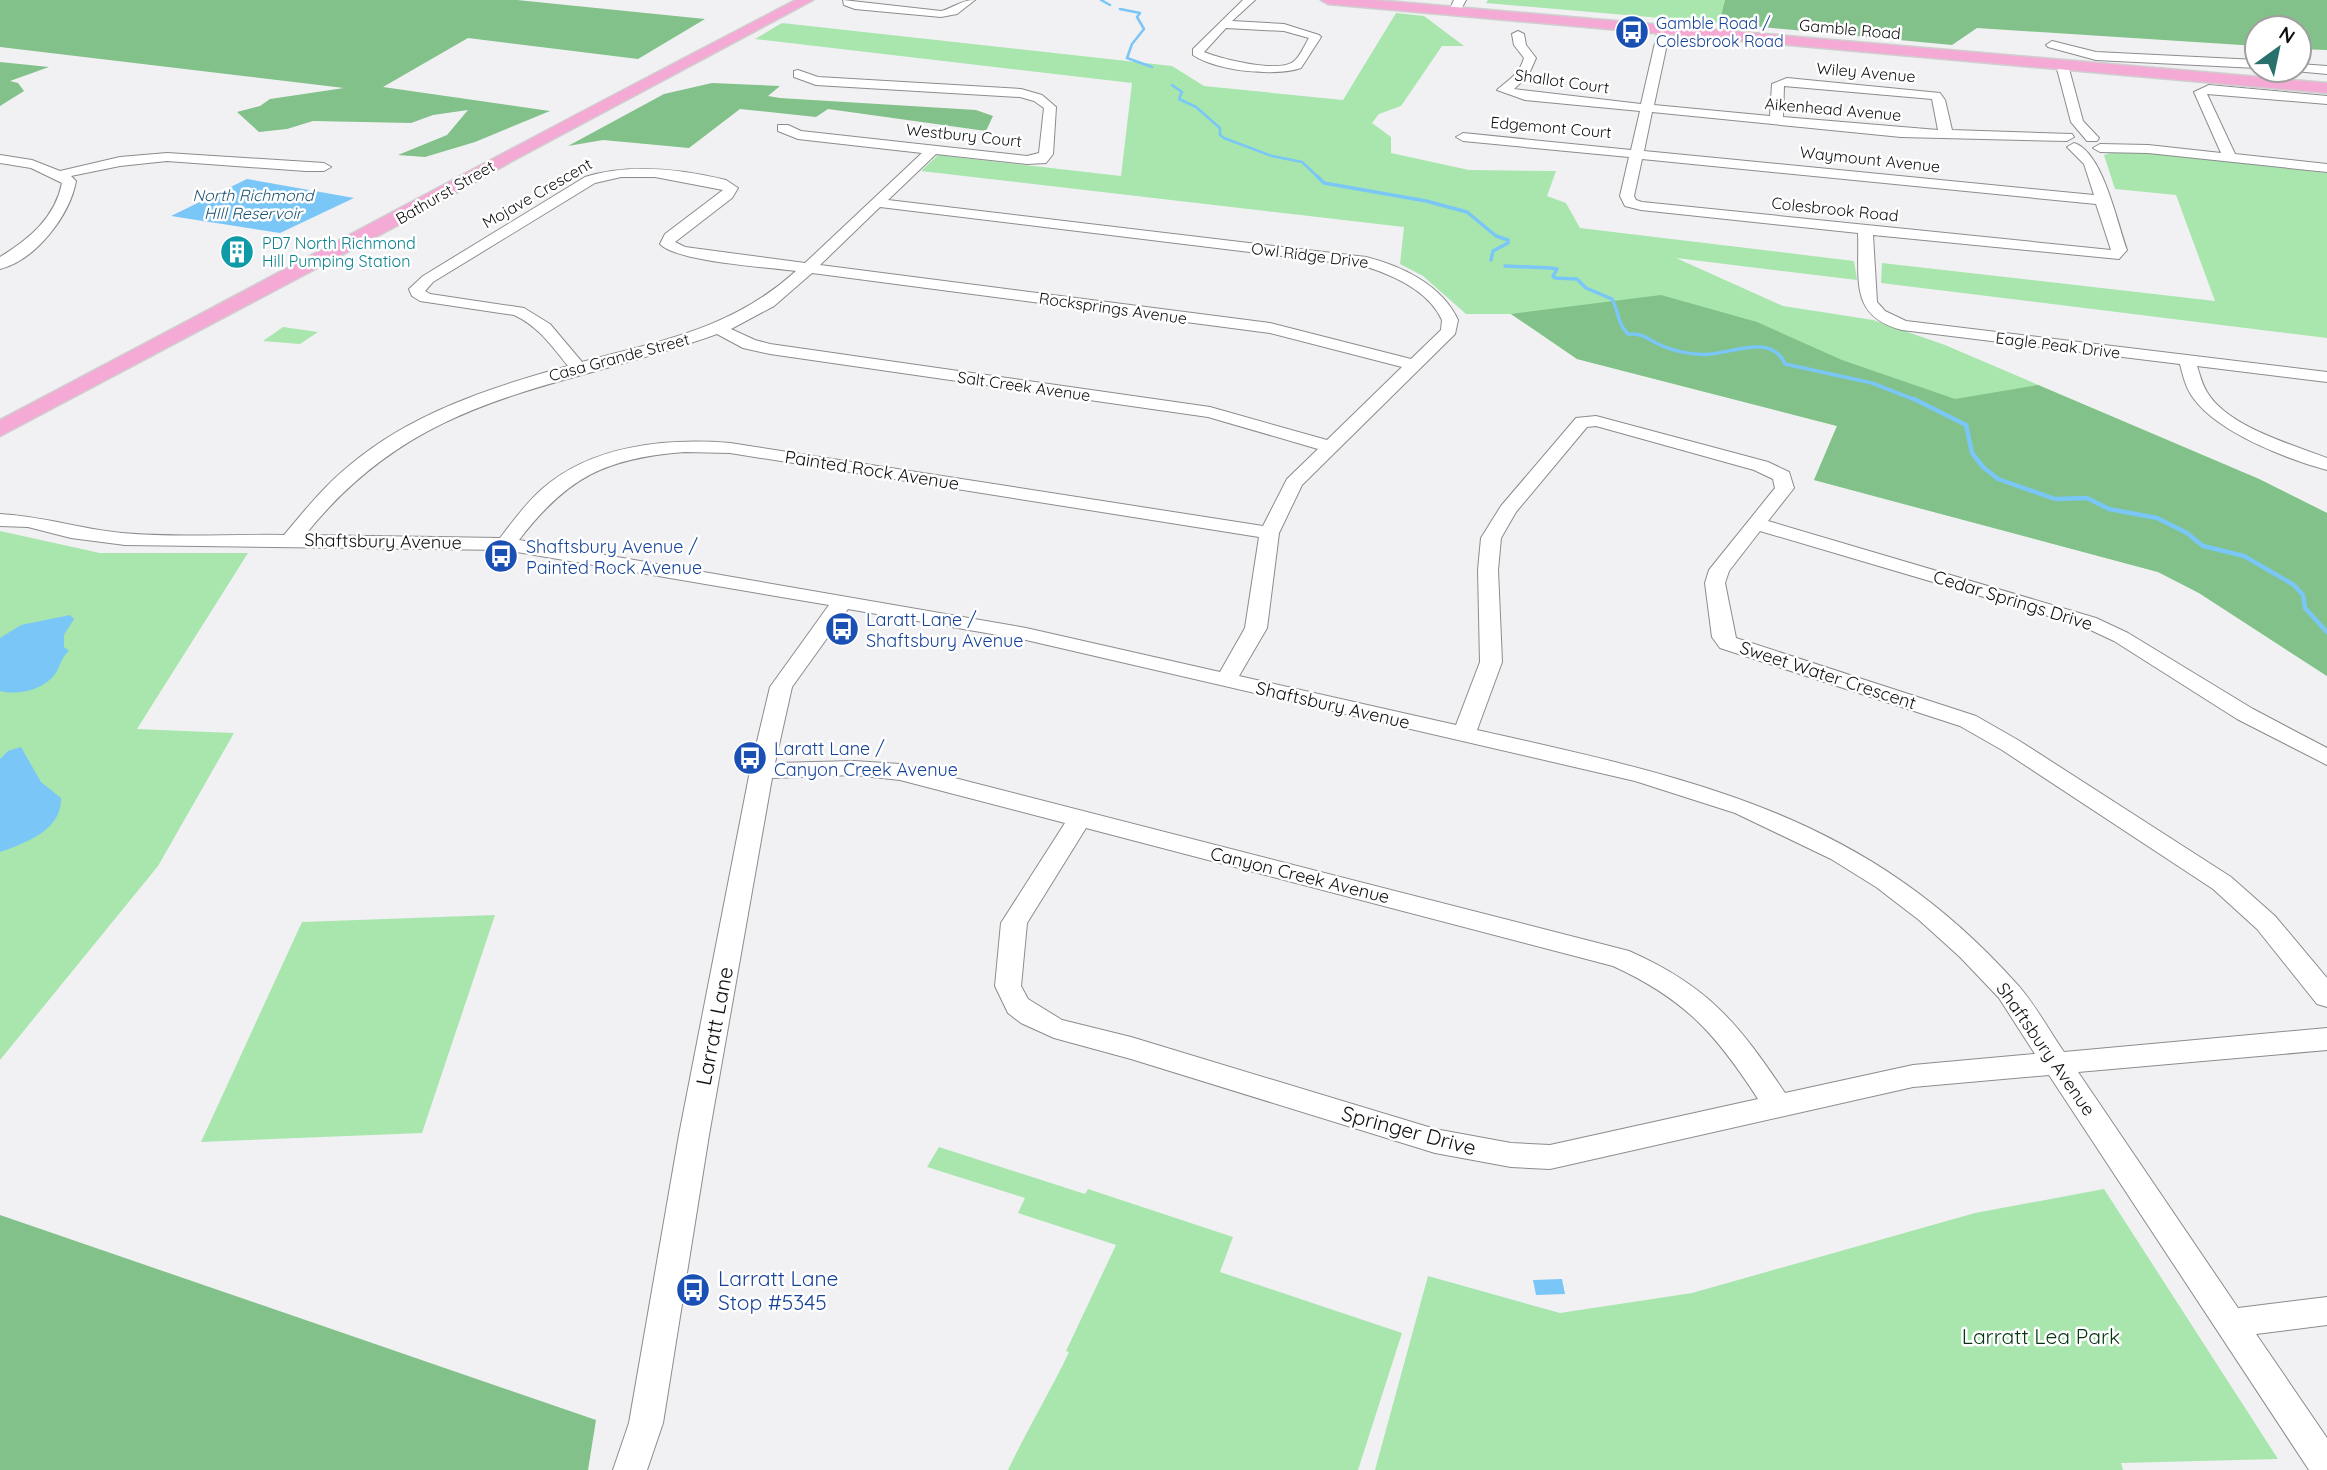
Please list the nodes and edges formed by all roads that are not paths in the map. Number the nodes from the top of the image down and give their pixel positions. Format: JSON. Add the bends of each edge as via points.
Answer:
{"nodes":[{"id":1,"x":806,"y":0,"type":"edge"},
{"id":2,"x":849,"y":0,"type":"edge"},
{"id":3,"x":969,"y":0,"type":"edge"},
{"id":4,"x":1240,"y":0,"type":"edge"},
{"id":5,"x":1249,"y":0,"type":"edge"},
{"id":6,"x":1328,"y":0,"type":"edge"},
{"id":7,"x":1457,"y":5,"type":"edge"},
{"id":8,"x":1227,"y":20,"type":"junction"},
{"id":9,"x":1664,"y":30,"type":"junction"},
{"id":10,"x":1518,"y":34,"type":"dead end"},
{"id":11,"x":2052,"y":45,"type":"dead end"},
{"id":12,"x":2243,"y":63,"type":"edge"},
{"id":13,"x":2062,"y":65,"type":"junction"},
{"id":14,"x":798,"y":74,"type":"dead end"},
{"id":15,"x":2327,"y":88,"type":"edge"},
{"id":16,"x":2327,"y":100,"type":"edge"},
{"id":17,"x":1646,"y":109,"type":"junction"},
{"id":18,"x":1776,"y":121,"type":"junction"},
{"id":19,"x":2077,"y":122,"type":"junction"},
{"id":20,"x":783,"y":128,"type":"dead end"},
{"id":21,"x":1946,"y":135,"type":"junction"},
{"id":22,"x":1463,"y":137,"type":"dead end"},
{"id":23,"x":2071,"y":141,"type":"junction"},
{"id":24,"x":2096,"y":144,"type":"junction"},
{"id":25,"x":934,"y":149,"type":"junction"},
{"id":26,"x":1636,"y":153,"type":"junction"},
{"id":27,"x":2230,"y":156,"type":"junction"},
{"id":28,"x":0,"y":159,"type":"edge"},
{"id":29,"x":2090,"y":163,"type":"junction"},
{"id":30,"x":324,"y":167,"type":"dead end"},
{"id":31,"x":2327,"y":168,"type":"edge"},
{"id":32,"x":59,"y":175,"type":"junction"},
{"id":33,"x":2102,"y":200,"type":"junction"},
{"id":34,"x":878,"y":202,"type":"junction"},
{"id":35,"x":1865,"y":230,"type":"junction"},
{"id":36,"x":0,"y":264,"type":"edge"},
{"id":37,"x":808,"y":268,"type":"junction"},
{"id":38,"x":719,"y":329,"type":"junction"},
{"id":39,"x":2187,"y":360,"type":"junction"},
{"id":40,"x":1414,"y":365,"type":"junction"},
{"id":41,"x":578,"y":368,"type":"junction"},
{"id":42,"x":2327,"y":377,"type":"edge"},
{"id":43,"x":4,"y":430,"type":"edge"},
{"id":44,"x":1328,"y":446,"type":"junction"},
{"id":45,"x":2327,"y":464,"type":"edge"},
{"id":46,"x":0,"y":506,"type":"edge"},
{"id":47,"x":0,"y":520,"type":"edge"},
{"id":48,"x":28,"y":521,"type":"junction"},
{"id":49,"x":1756,"y":524,"type":"junction"},
{"id":50,"x":1269,"y":533,"type":"junction"},
{"id":51,"x":291,"y":539,"type":"junction"},
{"id":52,"x":505,"y":544,"type":"junction"},
{"id":53,"x":843,"y":601,"type":"junction"},
{"id":54,"x":1226,"y":680,"type":"junction"},
{"id":55,"x":1464,"y":735,"type":"junction"},
{"id":56,"x":2327,"y":758,"type":"edge"},
{"id":57,"x":762,"y":771,"type":"junction"},
{"id":58,"x":1079,"y":819,"type":"junction"},
{"id":59,"x":2327,"y":997,"type":"edge"},
{"id":60,"x":2327,"y":1039,"type":"edge"},
{"id":61,"x":2059,"y":1064,"type":"junction"},
{"id":62,"x":1777,"y":1105,"type":"junction"},
{"id":63,"x":2327,"y":1311,"type":"edge"},
{"id":64,"x":2229,"y":1323,"type":"junction"},
{"id":65,"x":2327,"y":1467,"type":"edge"},
{"id":66,"x":630,"y":1470,"type":"edge"}],
"edges":[{"from":1,"to":43,"type":"main road","name":"Bathurst Street"},
{"from":2,"to":3,"type":"street","via":[[855,6],[941,15]]},
{"from":4,"to":8,"type":"street"},
{"from":5,"to":8,"type":"street"},
{"from":6,"to":7,"type":"main road","name":"Gamble Road"},
{"from":7,"to":9,"type":"main road","name":"Gamble Road"},
{"from":8,"to":8,"type":"street","via":[[1197,52],[1201,56],[1261,68],[1288,68],[1300,61],[1315,37]]},
{"from":9,"to":13,"type":"main road","name":"Gamble Road"},
{"from":9,"to":17,"type":"street","name":"Colesbrook Road"},
{"from":10,"to":17,"type":"street","name":"Shallot Court","via":[[1529,63],[1518,81],[1503,90]]},
{"from":11,"to":12,"type":"street","via":[[2108,57]]},
{"from":13,"to":15,"type":"main road","name":"Gamble Road"},
{"from":13,"to":19,"type":"street"},
{"from":14,"to":25,"type":"street","name":"Westbury Court","via":[[816,81],[1021,93],[1038,97],[1050,107],[1046,154],[1041,160]]},
{"from":16,"to":27,"type":"street","via":[[2210,89],[2200,92]]},
{"from":17,"to":18,"type":"street","name":"Aikenhead Avenue"},
{"from":17,"to":26,"type":"street","name":"Colesbrook Road"},
{"from":18,"to":21,"type":"street","name":"Aikenhead Avenue"},
{"from":18,"to":21,"type":"street","name":"Wiley Avenue","via":[[1778,84],[1787,82],[1930,95],[1940,100]]},
{"from":19,"to":23,"type":"street"},
{"from":19,"to":24,"type":"street"},
{"from":20,"to":25,"type":"street","name":"Westbury Court","via":[[798,135]]},
{"from":21,"to":23,"type":"street","name":"Aikenhead Avenue"},
{"from":22,"to":26,"type":"street","name":"Edgemont Court"},
{"from":23,"to":24,"type":"street","name":"Aikenhead Avenue"},
{"from":23,"to":29,"type":"street","name":"Colesbrook Road"},
{"from":24,"to":27,"type":"street"},
{"from":24,"to":29,"type":"street"},
{"from":25,"to":34,"type":"street","name":"Casa Grande Street"},
{"from":26,"to":33,"type":"street","name":"Waymount Avenue"},
{"from":26,"to":35,"type":"street","name":"Colesbrook Road","via":[[1627,196],[1630,202]]},
{"from":27,"to":31,"type":"street"},
{"from":28,"to":32,"type":"street","via":[[24,161]]},
{"from":29,"to":33,"type":"street","name":"Colesbrook Road"},
{"from":30,"to":32,"type":"street","via":[[180,157],[124,160]]},
{"from":32,"to":36,"type":"street","via":[[69,181],[68,200],[27,248]]},
{"from":33,"to":35,"type":"street","name":"Colesbrook Road","via":[[2119,250],[2114,256]]},
{"from":34,"to":37,"type":"street","name":"Casa Grande Street"},
{"from":34,"to":40,"type":"street","name":"Owl Ridge Drive","via":[[1378,264],[1407,277],[1451,317],[1449,331]]},
{"from":35,"to":39,"type":"street","name":"Eagle Peak Drive","via":[[1869,303],[1890,320],[1914,328]]},
{"from":37,"to":38,"type":"street","name":"Casa Grande Street","via":[[769,302]]},
{"from":37,"to":40,"type":"street","name":"Rocksprings Avenue","via":[[1278,330]]},
{"from":37,"to":41,"type":"street","name":"Mojave Crescent","via":[[670,247],[670,237],[731,188],[721,183],[619,172],[590,180],[417,289],[426,298],[531,316]]},
{"from":38,"to":41,"type":"street","name":"Casa Grande Street"},
{"from":38,"to":44,"type":"street","name":"Salt Creek Avenue","via":[[770,349],[1210,412]]},
{"from":39,"to":42,"type":"street","name":"Eagle Peak Drive"},
{"from":39,"to":45,"type":"street","via":[[2200,396],[2210,407],[2240,427]]},
{"from":40,"to":44,"type":"street","name":"Owl Ridge Drive"},
{"from":41,"to":51,"type":"street","name":"Casa Grande Street","via":[[468,402],[402,435],[345,476]]},
{"from":44,"to":50,"type":"street","name":"Owl Ridge Drive","via":[[1294,483]]},
{"from":46,"to":48,"type":"street","name":"Shaftsbury Avenue"},
{"from":47,"to":48,"type":"street","name":"Shaftsbury Avenue"},
{"from":48,"to":51,"type":"street","name":"Shaftsbury Avenue","via":[[125,539]]},
{"from":49,"to":55,"type":"street","name":"Sweet Water Crescent","via":[[1785,488],[1782,476],[1774,471],[1606,424],[1582,422],[1508,510],[1491,538],[1491,662]]},
{"from":49,"to":56,"type":"street","name":"Cedar Springs Drive","via":[[2089,622]]},
{"from":49,"to":59,"type":"street","name":"Sweet Water Crescent","via":[[1726,559],[1715,583],[1723,637],[1728,643],[1941,711],[1990,733],[2250,904]]},
{"from":50,"to":52,"type":"street","name":"Painted Rock Avenue","via":[[730,448],[693,446],[626,456],[574,476],[539,503]]},
{"from":50,"to":54,"type":"street","name":"Owl Ridge Drive","via":[[1256,628]]},
{"from":51,"to":52,"type":"street","name":"Shaftsbury Avenue"},
{"from":52,"to":53,"type":"street","name":"Shaftsbury Avenue"},
{"from":53,"to":54,"type":"street","name":"Shaftsbury Avenue","via":[[1026,634]]},
{"from":53,"to":57,"type":"street","name":"Larratt Lane","via":[[781,687]]},
{"from":54,"to":55,"type":"street","name":"Shaftsbury Avenue"},
{"from":55,"to":61,"type":"street","name":"Shaftsbury Avenue","via":[[1699,790],[1829,845],[1905,894],[1968,947],[2016,1002]]},
{"from":57,"to":58,"type":"street","name":"Canyon Creek Avenue","via":[[889,770]]},
{"from":57,"to":66,"type":"street","name":"Larratt Lane","via":[[646,1423]]},
{"from":58,"to":62,"type":"street","name":"Canyon Creek Avenue","via":[[1645,968],[1671,982],[1719,1022]]},
{"from":58,"to":62,"type":"street","name":"Springer Drive","via":[[1014,923],[1008,986],[1018,1006],[1054,1028],[1435,1141],[1511,1155],[1550,1157]]},
{"from":60,"to":61,"type":"street"},
{"from":61,"to":62,"type":"street","name":"Springer Drive","via":[[1913,1076]]},
{"from":61,"to":64,"type":"street","name":"Shaftsbury Avenue"},
{"from":63,"to":64,"type":"street"},
{"from":64,"to":65,"type":"street","name":"Shaftsbury Avenue"}]}
